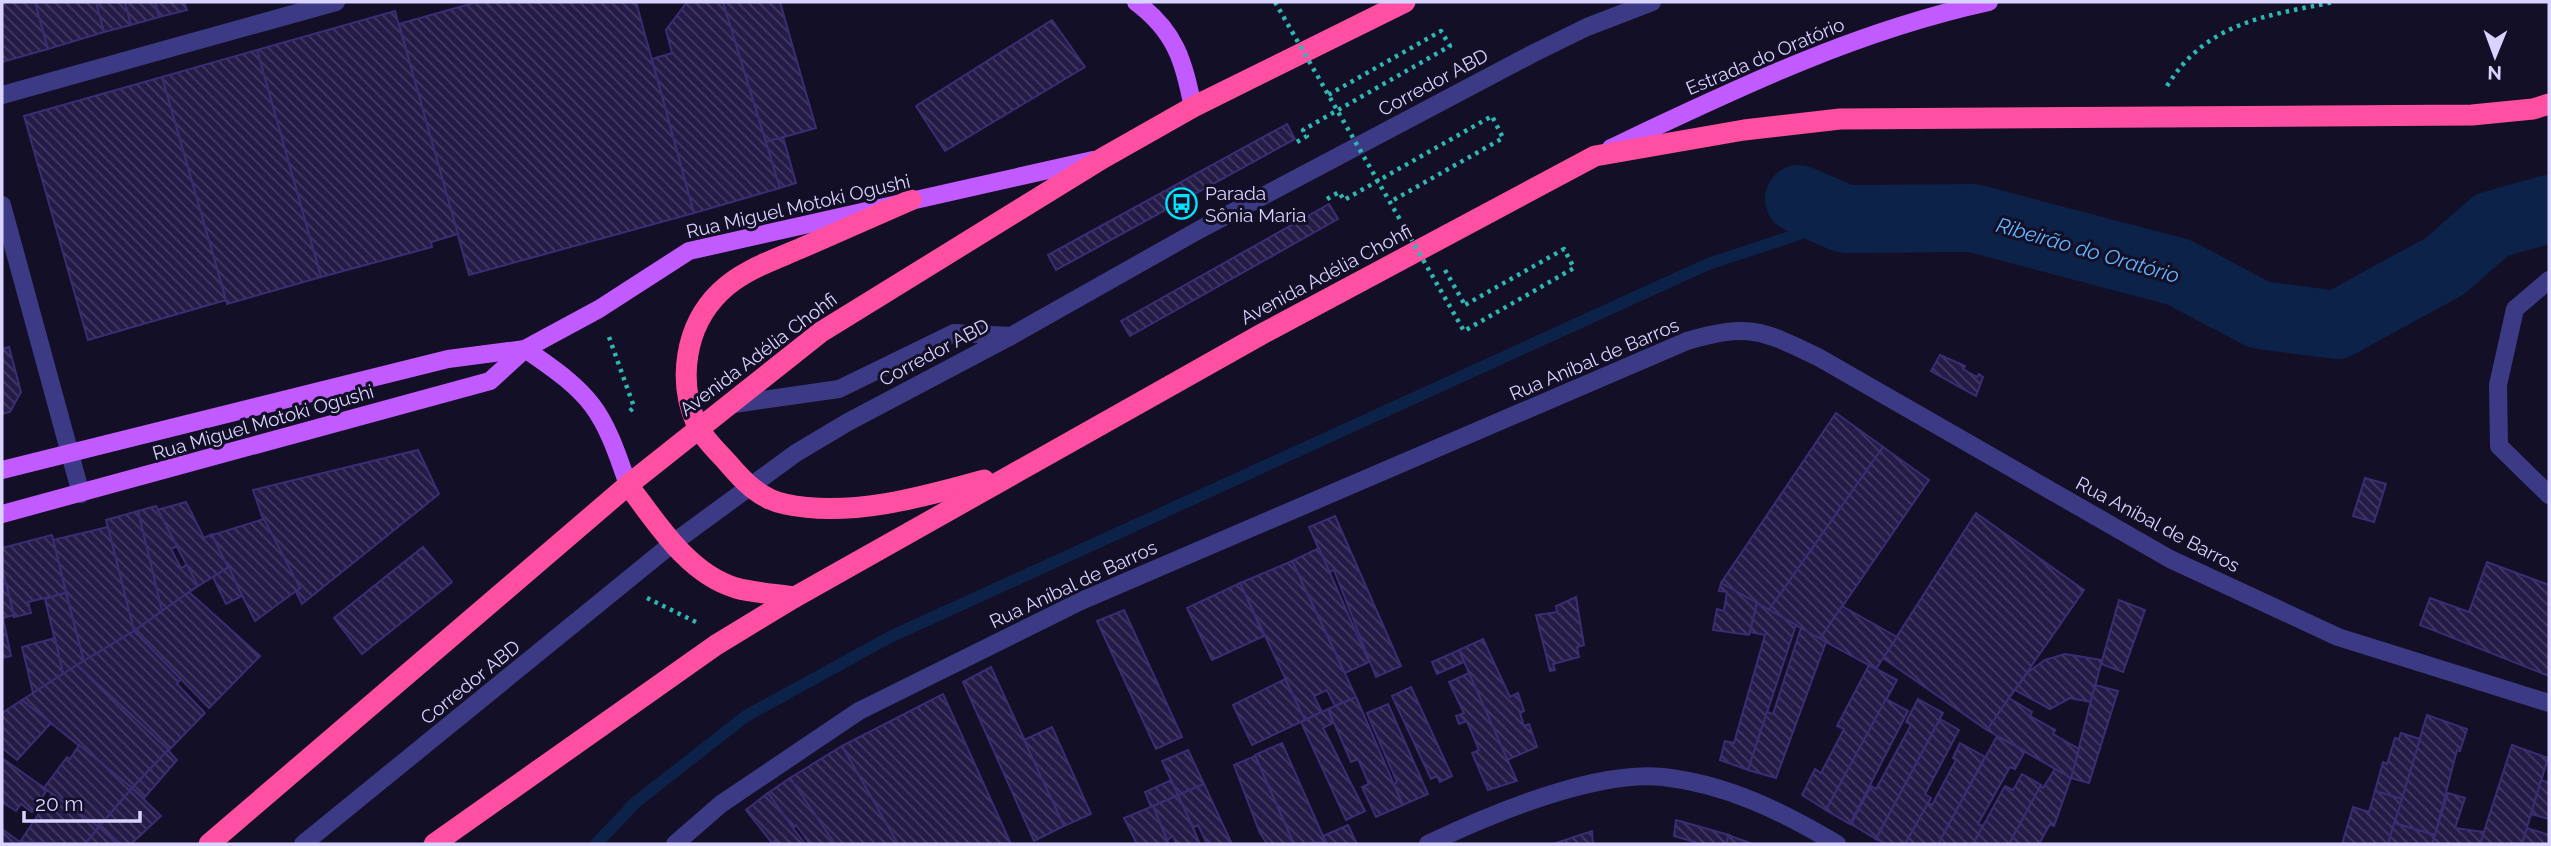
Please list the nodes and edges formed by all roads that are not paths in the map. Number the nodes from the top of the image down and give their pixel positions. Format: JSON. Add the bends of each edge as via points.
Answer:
{"nodes":[{"id":1,"x":336,"y":2,"type":"edge"},
{"id":2,"x":1136,"y":2,"type":"edge"},
{"id":3,"x":1405,"y":2,"type":"edge"},
{"id":4,"x":1652,"y":2,"type":"edge"},
{"id":5,"x":1989,"y":2,"type":"edge"},
{"id":6,"x":2,"y":95,"type":"edge"},
{"id":7,"x":2549,"y":104,"type":"edge"},
{"id":8,"x":1194,"y":107,"type":"junction"},
{"id":9,"x":1680,"y":115,"type":"joint"},
{"id":10,"x":1595,"y":156,"type":"junction"},
{"id":11,"x":1103,"y":158,"type":"junction"},
{"id":12,"x":911,"y":200,"type":"junction"},
{"id":13,"x":2,"y":205,"type":"edge"},
{"id":14,"x":2549,"y":281,"type":"edge"},
{"id":15,"x":1011,"y":336,"type":"junction"},
{"id":16,"x":525,"y":349,"type":"junction"},
{"id":17,"x":726,"y":405,"type":"junction"},
{"id":18,"x":697,"y":428,"type":"junction"},
{"id":19,"x":69,"y":453,"type":"junction"},
{"id":20,"x":2,"y":470,"type":"edge"},
{"id":21,"x":1015,"y":471,"type":"junction"},
{"id":22,"x":628,"y":485,"type":"junction"},
{"id":23,"x":747,"y":487,"type":"junction"},
{"id":24,"x":81,"y":494,"type":"junction"},
{"id":25,"x":2549,"y":495,"type":"edge"},
{"id":26,"x":2,"y":514,"type":"edge"},
{"id":27,"x":673,"y":543,"type":"junction"},
{"id":28,"x":795,"y":597,"type":"junction"},
{"id":29,"x":2549,"y":703,"type":"edge"},
{"id":30,"x":209,"y":844,"type":"edge"},
{"id":31,"x":303,"y":844,"type":"edge"},
{"id":32,"x":433,"y":844,"type":"edge"},
{"id":33,"x":675,"y":844,"type":"edge"},
{"id":34,"x":1428,"y":844,"type":"edge"},
{"id":35,"x":1837,"y":844,"type":"edge"}],
"edges":[{"from":1,"to":6,"type":"street"},
{"from":2,"to":8,"type":"main road","via":[[1172,36]]},
{"from":3,"to":8,"type":"highway","name":"Avenida Adélia Chohfi"},
{"from":4,"to":15,"type":"street","name":"Corredor ABD","via":[[1587,26],[1532,54]]},
{"from":5,"to":9,"type":"main road","name":"Estrada do Oratório","via":[[1846,43]]},
{"from":7,"to":10,"type":"highway","via":[[2472,115],[1840,119]]},
{"from":8,"to":11,"type":"highway","name":"Avenida Adélia Chohfi"},
{"from":9,"to":10,"type":"main road","name":"Avenida Adélia Chohfi"},
{"from":10,"to":21,"type":"highway","name":"Avenida Adélia Chohfi"},
{"from":11,"to":12,"type":"main road","name":"Rua Miguel Motoki Ogushi"},
{"from":11,"to":17,"type":"highway","name":"Avenida Adélia Chohfi","via":[[821,332]]},
{"from":12,"to":16,"type":"main road","name":"Rua Miguel Motoki Ogushi","via":[[689,251],[599,309]]},
{"from":12,"to":18,"type":"highway","via":[[745,272],[719,292],[696,325],[686,361],[687,396]]},
{"from":13,"to":19,"type":"street"},
{"from":14,"to":25,"type":"street","via":[[2515,309],[2498,384],[2499,446]]},
{"from":15,"to":17,"type":"street","via":[[954,333],[839,389]]},
{"from":15,"to":23,"type":"street","name":"Corredor ABD","via":[[848,422]]},
{"from":16,"to":19,"type":"main road","name":"Rua Miguel Motoki Ogushi","via":[[448,359]]},
{"from":16,"to":22,"type":"main road","via":[[564,375],[594,403],[610,431]]},
{"from":16,"to":24,"type":"main road","name":"Rua Miguel Motoki Ogushi","via":[[490,381]]},
{"from":17,"to":18,"type":"highway","name":"Avenida Adélia Chohfi"},
{"from":18,"to":22,"type":"highway","name":"Avenida Adélia Chohfi"},
{"from":18,"to":23,"type":"highway"},
{"from":19,"to":20,"type":"main road","name":"Rua Miguel Motoki Ogushi"},
{"from":19,"to":24,"type":"street"},
{"from":21,"to":23,"type":"highway","via":[[909,498],[818,509],[782,504]]},
{"from":21,"to":28,"type":"highway","name":"Avenida Adélia Chohfi"},
{"from":22,"to":27,"type":"highway"},
{"from":22,"to":30,"type":"highway","name":"Avenida Adélia Chohfi"},
{"from":23,"to":27,"type":"street","name":"Corredor ABD"},
{"from":24,"to":26,"type":"main road","name":"Rua Miguel Motoki Ogushi"},
{"from":27,"to":28,"type":"highway","via":[[720,582]]},
{"from":27,"to":31,"type":"street","name":"Corredor ABD"},
{"from":28,"to":32,"type":"highway","name":"Avenida Adélia Chohfi","via":[[716,645]]},
{"from":29,"to":33,"type":"street","name":"Rua Aníbal de Barros","via":[[2339,637],[2170,559],[1818,357],[1770,334],[1720,331],[1687,341],[1080,601],[859,711],[721,804]]},
{"from":34,"to":35,"type":"street","via":[[1480,820],[1583,786],[1662,777],[1736,793],[1785,813]]}]}
